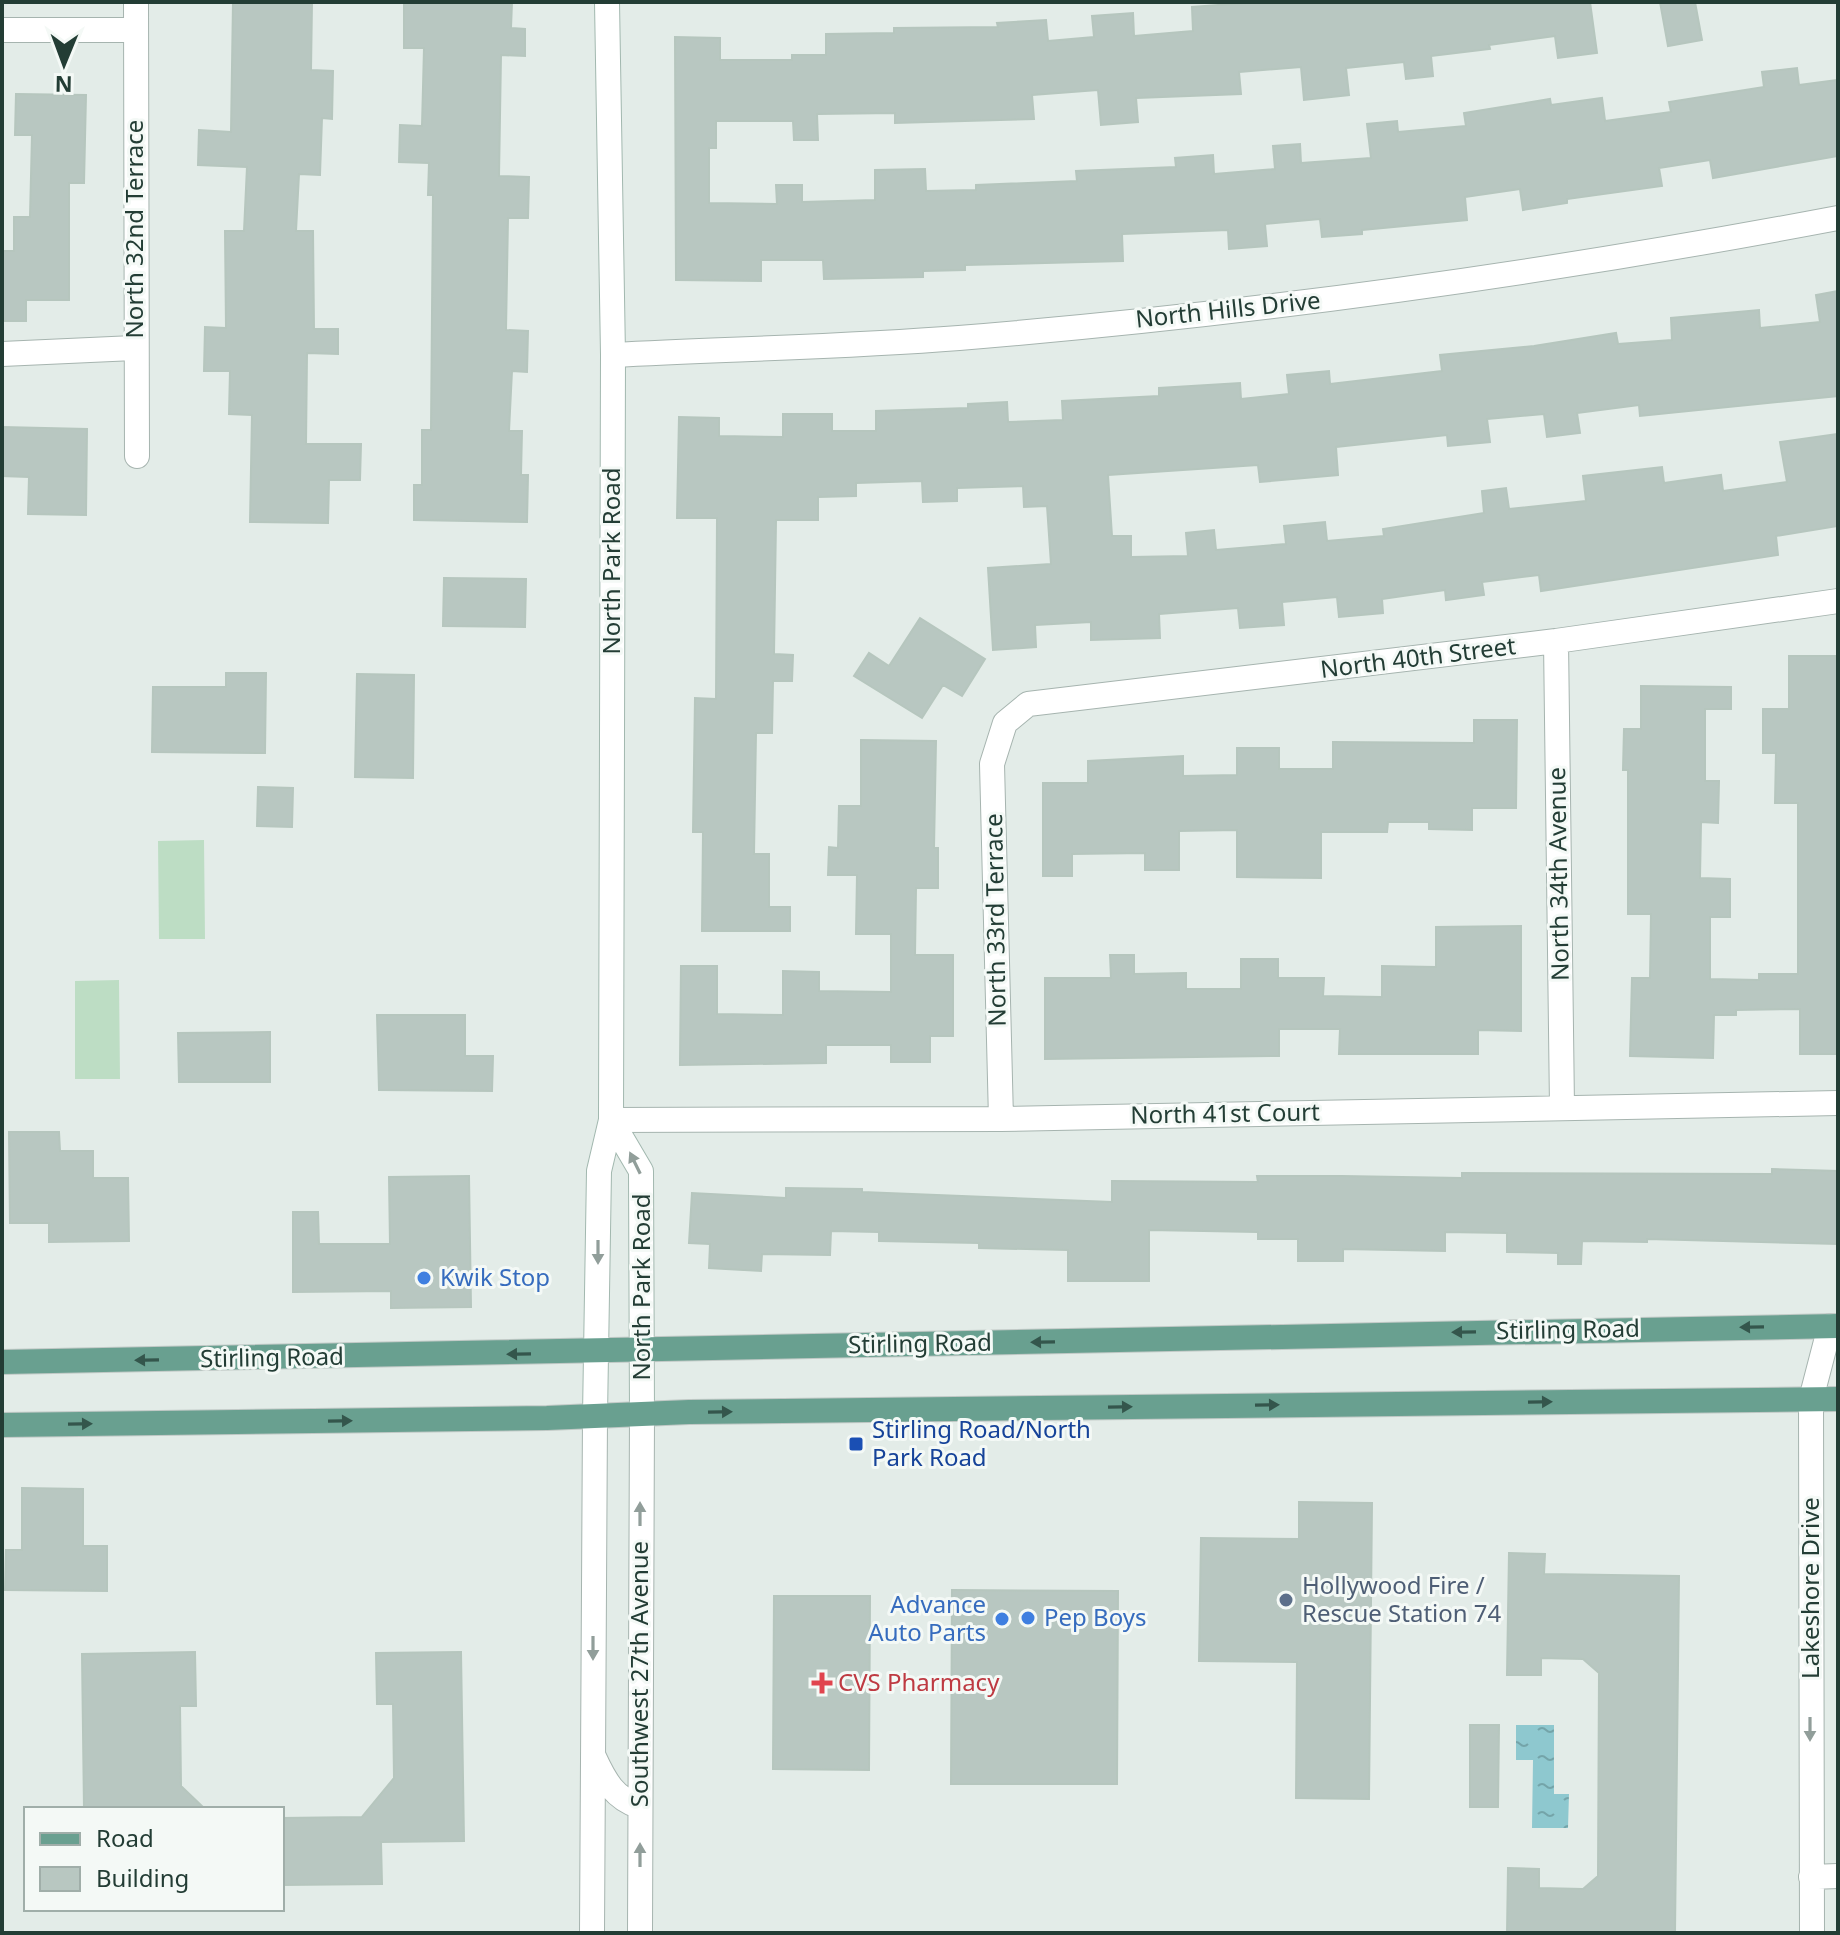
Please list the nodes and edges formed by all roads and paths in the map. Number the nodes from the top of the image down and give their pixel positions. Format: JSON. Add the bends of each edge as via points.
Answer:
{"nodes":[{"id":1,"x":136,"y":2,"type":"edge"},
{"id":2,"x":607,"y":2,"type":"edge"},
{"id":3,"x":2,"y":30,"type":"edge"},
{"id":4,"x":136,"y":30,"type":"junction"},
{"id":5,"x":1838,"y":218,"type":"edge"},
{"id":6,"x":134,"y":348,"type":"junction"},
{"id":7,"x":2,"y":354,"type":"edge"},
{"id":8,"x":613,"y":355,"type":"junction"},
{"id":9,"x":137,"y":456,"type":"dead end"},
{"id":10,"x":1838,"y":601,"type":"edge"},
{"id":11,"x":1556,"y":641,"type":"junction"},
{"id":12,"x":1005,"y":723,"type":"joint"},
{"id":13,"x":1838,"y":1103,"type":"edge"},
{"id":14,"x":1562,"y":1107,"type":"junction"},
{"id":15,"x":1001,"y":1119,"type":"junction"},
{"id":16,"x":611,"y":1120,"type":"junction"},
{"id":17,"x":1835,"y":1334,"type":"edge"},
{"id":18,"x":643,"y":1351,"type":"junction"},
{"id":19,"x":597,"y":1353,"type":"junction"},
{"id":20,"x":2,"y":1362,"type":"edge"},
{"id":21,"x":1811,"y":1399,"type":"junction"},
{"id":22,"x":1838,"y":1399,"type":"edge"},
{"id":23,"x":642,"y":1414,"type":"junction"},
{"id":24,"x":595,"y":1416,"type":"junction"},
{"id":25,"x":2,"y":1425,"type":"edge"},
{"id":26,"x":593,"y":1755,"type":"junction"},
{"id":27,"x":640,"y":1807,"type":"junction"},
{"id":28,"x":1838,"y":1876,"type":"edge"},
{"id":29,"x":1811,"y":1877,"type":"junction"},
{"id":30,"x":592,"y":1933,"type":"edge"},
{"id":31,"x":640,"y":1933,"type":"edge"},
{"id":32,"x":1812,"y":1933,"type":"edge"}],
"edges":[{"from":1,"to":4,"type":"street","name":"North 32nd Terrace"},
{"from":2,"to":8,"type":"street","name":"North Park Road"},
{"from":3,"to":4,"type":"street"},
{"from":4,"to":6,"type":"street","name":"North 32nd Terrace"},
{"from":5,"to":8,"type":"street","name":"North Hills Drive","via":[[1357,297],[958,338]]},
{"from":6,"to":7,"type":"street"},
{"from":6,"to":9,"type":"street","name":"North 32nd Terrace"},
{"from":8,"to":16,"type":"street","name":"North Park Road"},
{"from":10,"to":11,"type":"street","name":"North 40th Street"},
{"from":11,"to":12,"type":"street","name":"North 40th Street","via":[[1028,704]]},
{"from":11,"to":14,"type":"street","name":"North 34th Avenue"},
{"from":12,"to":15,"type":"street","name":"North 33rd Terrace","via":[[992,764]]},
{"from":13,"to":14,"type":"street","name":"North 41st Court"},
{"from":14,"to":15,"type":"street","name":"North 41st Court"},
{"from":15,"to":16,"type":"street","name":"North 41st Court"},
{"from":18,"to":16,"type":"street","name":"North Park Road","one_way":true,"via":[[641,1171]]},
{"from":16,"to":19,"type":"street","name":"North Park Road","one_way":true,"via":[[599,1171]]},
{"from":17,"to":18,"type":"main road","name":"Stirling Road","one_way":true},
{"from":17,"to":21,"type":"street","name":"Lakeshore Drive"},
{"from":18,"to":19,"type":"main road","name":"Stirling Road"},
{"from":18,"to":23,"type":"street","name":"North Park Road"},
{"from":19,"to":20,"type":"main road","name":"Stirling Road","one_way":true},
{"from":19,"to":24,"type":"street","name":"North Park Road"},
{"from":21,"to":22,"type":"main road"},
{"from":23,"to":21,"type":"main road","one_way":true},
{"from":21,"to":29,"type":"street","name":"Lakeshore Drive","one_way":true},
{"from":23,"to":24,"type":"main road"},
{"from":27,"to":23,"type":"street","name":"Southwest 27th Avenue","one_way":true},
{"from":25,"to":24,"type":"main road","one_way":true},
{"from":24,"to":26,"type":"street","name":"Southwest 27th Avenue","one_way":true},
{"from":26,"to":27,"type":"street","via":[[622,1801]]},
{"from":26,"to":30,"type":"street","name":"Southwest 27th Avenue"},
{"from":31,"to":27,"type":"street","name":"Southwest 27th Avenue","one_way":true},
{"from":28,"to":29,"type":"street"},
{"from":29,"to":32,"type":"street","name":"Lakeshore Drive"}]}
